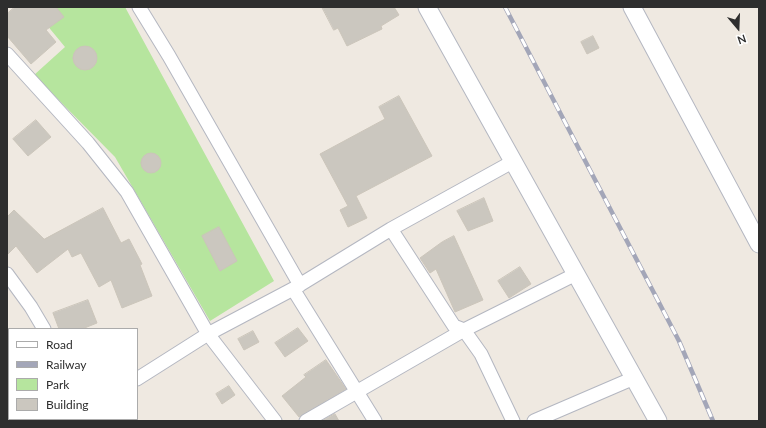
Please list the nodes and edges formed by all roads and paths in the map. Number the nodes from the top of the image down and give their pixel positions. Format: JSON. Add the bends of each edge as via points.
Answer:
{"nodes":[{"id":1,"x":139,"y":7,"type":"edge"},
{"id":2,"x":427,"y":7,"type":"edge"},
{"id":3,"x":632,"y":7,"type":"edge"},
{"id":4,"x":7,"y":54,"type":"edge"},
{"id":5,"x":514,"y":161,"type":"junction"},
{"id":6,"x":391,"y":229,"type":"junction"},
{"id":7,"x":759,"y":244,"type":"edge"},
{"id":8,"x":7,"y":274,"type":"edge"},
{"id":9,"x":576,"y":274,"type":"junction"},
{"id":10,"x":296,"y":287,"type":"junction"},
{"id":11,"x":43,"y":328,"type":"edge"},
{"id":12,"x":464,"y":330,"type":"junction"},
{"id":13,"x":208,"y":334,"type":"junction"},
{"id":14,"x":138,"y":378,"type":"edge"},
{"id":15,"x":634,"y":378,"type":"junction"},
{"id":16,"x":358,"y":392,"type":"junction"},
{"id":17,"x":275,"y":421,"type":"edge"},
{"id":18,"x":306,"y":421,"type":"edge"},
{"id":19,"x":375,"y":421,"type":"edge"},
{"id":20,"x":513,"y":421,"type":"edge"},
{"id":21,"x":534,"y":421,"type":"edge"},
{"id":22,"x":658,"y":421,"type":"edge"}],
"edges":[{"from":1,"to":10,"type":"street","via":[[169,56]]},
{"from":2,"to":5,"type":"street"},
{"from":3,"to":7,"type":"street"},
{"from":4,"to":13,"type":"street","via":[[88,143],[127,192]]},
{"from":5,"to":6,"type":"street"},
{"from":5,"to":9,"type":"street"},
{"from":6,"to":10,"type":"street"},
{"from":6,"to":12,"type":"street","via":[[454,326]]},
{"from":8,"to":11,"type":"street"},
{"from":9,"to":12,"type":"street"},
{"from":9,"to":15,"type":"street"},
{"from":10,"to":13,"type":"street"},
{"from":10,"to":16,"type":"street"},
{"from":12,"to":16,"type":"street"},
{"from":12,"to":20,"type":"street","via":[[481,354]]},
{"from":13,"to":14,"type":"street"},
{"from":13,"to":17,"type":"street"},
{"from":15,"to":21,"type":"street"},
{"from":15,"to":22,"type":"street"},
{"from":16,"to":18,"type":"street"},
{"from":16,"to":19,"type":"street"}]}
